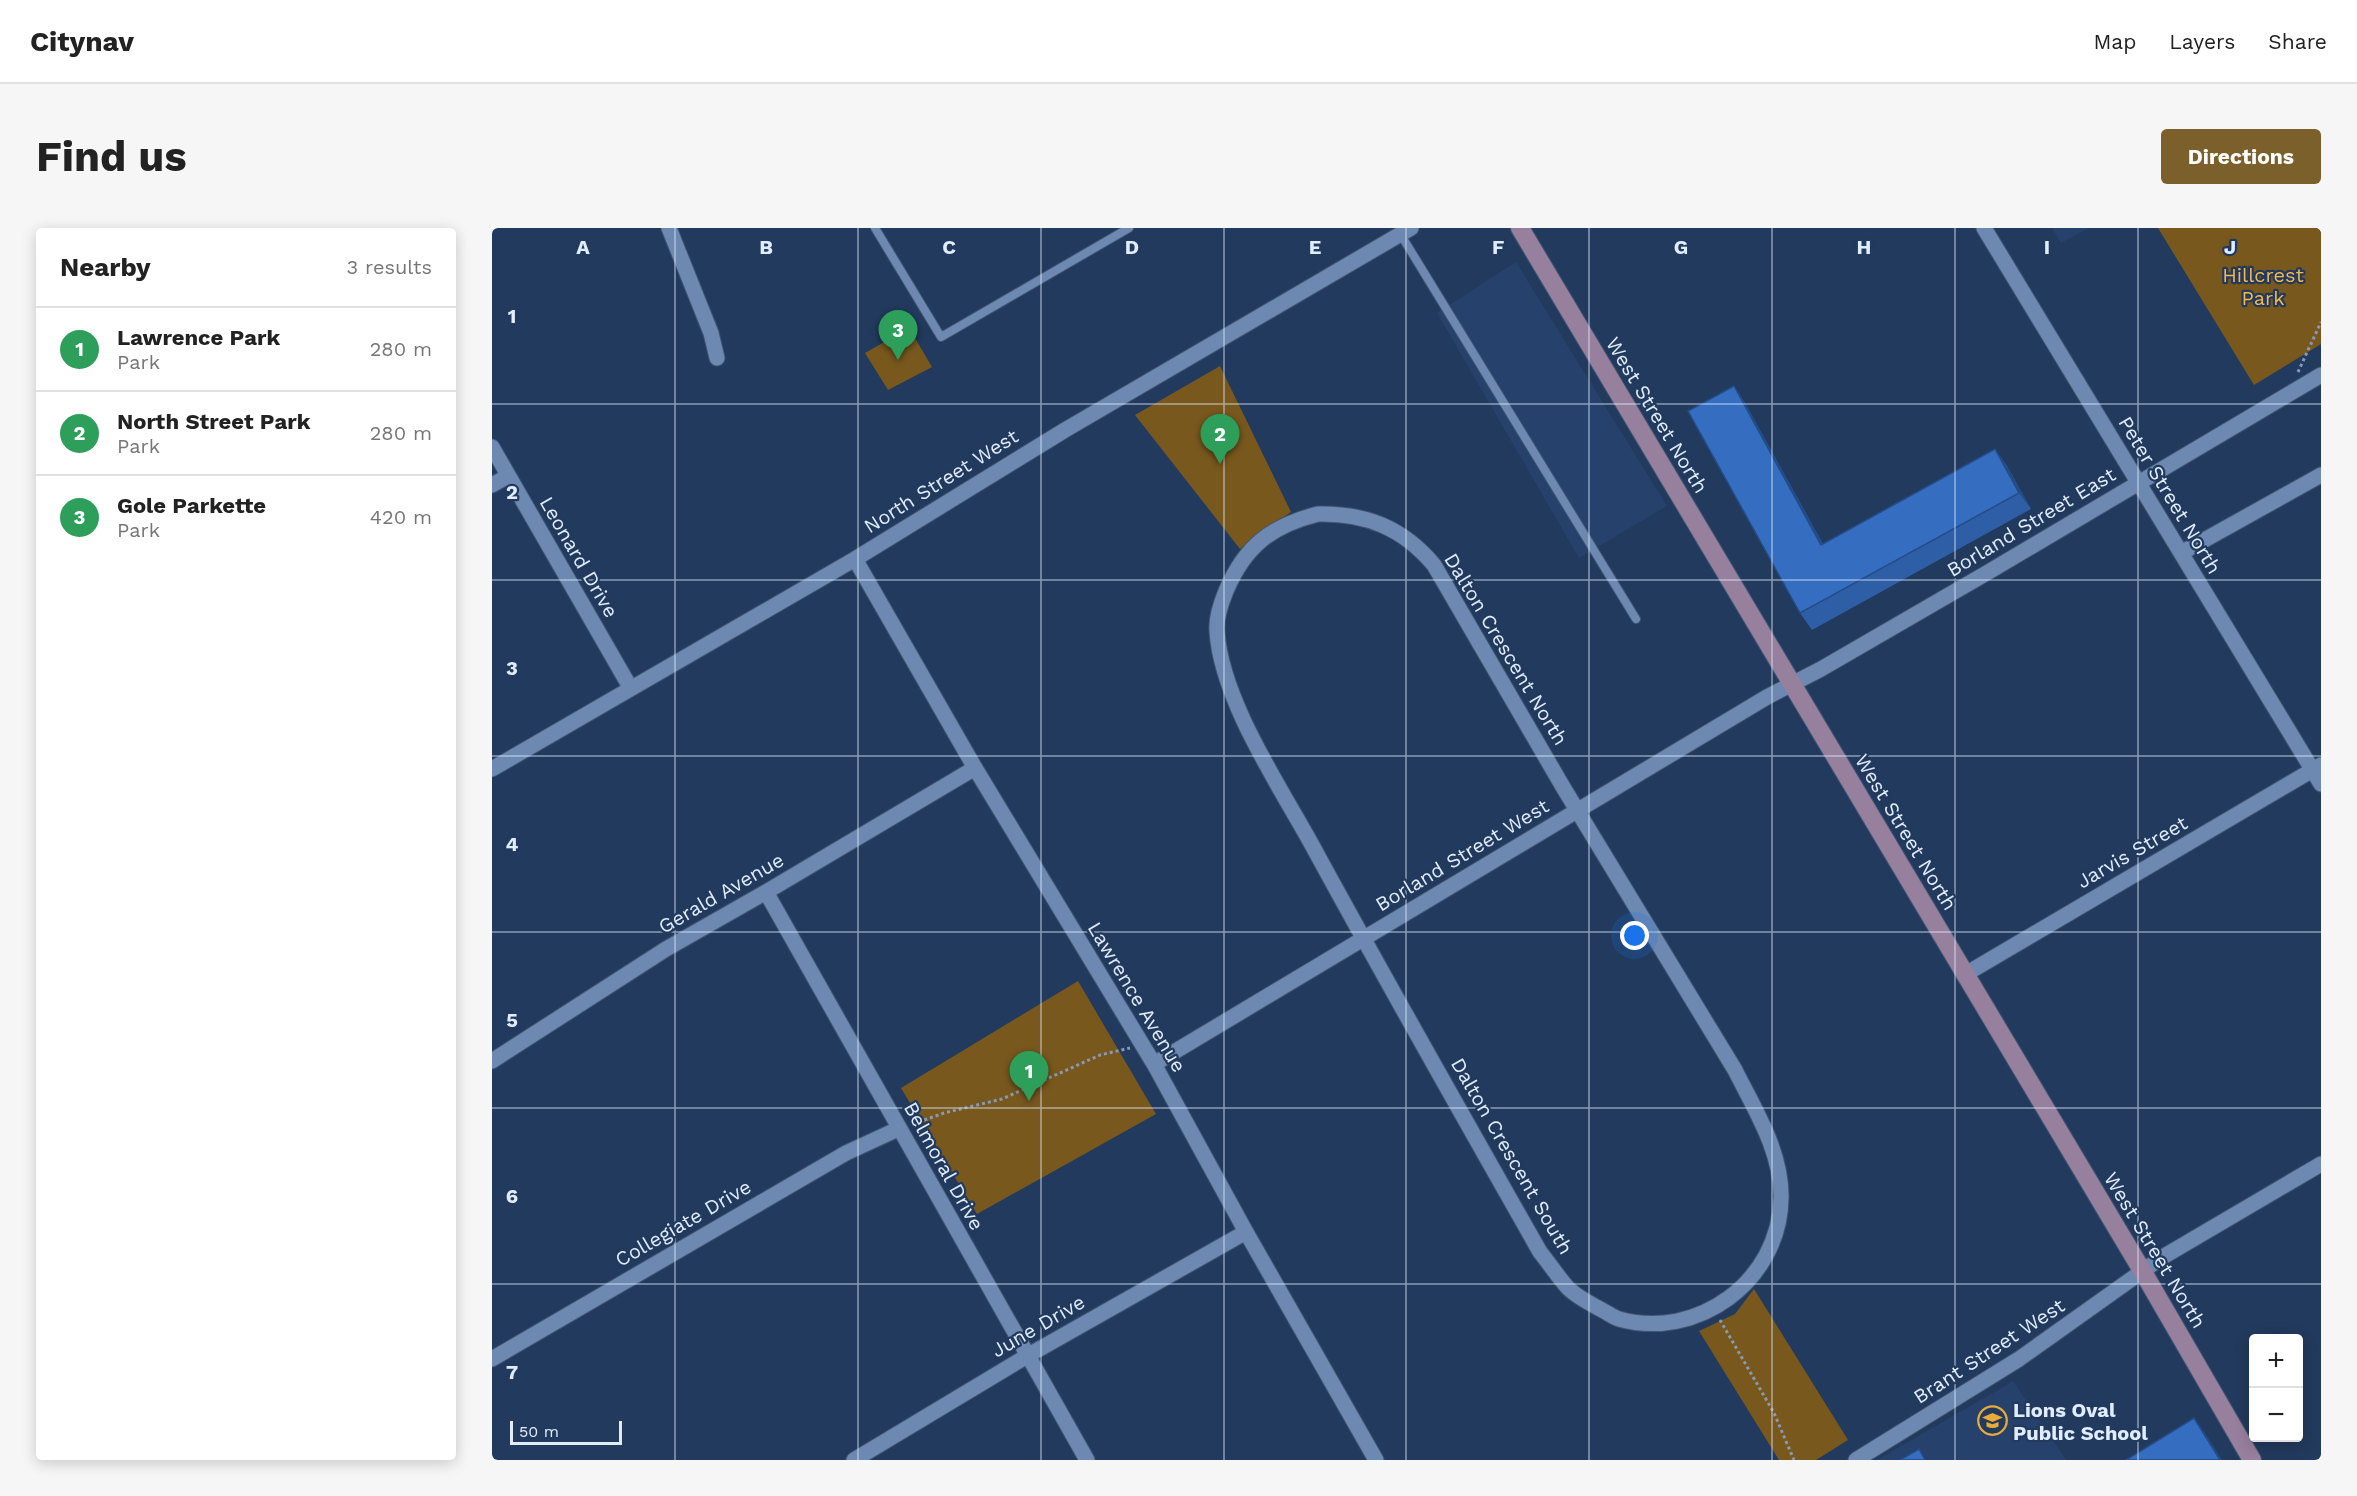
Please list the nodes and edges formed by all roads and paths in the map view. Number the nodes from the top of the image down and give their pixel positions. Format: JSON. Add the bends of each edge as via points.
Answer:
{"nodes":[{"id":1,"x":669,"y":228,"type":"edge"},
{"id":2,"x":875,"y":228,"type":"edge"},
{"id":3,"x":1129,"y":228,"type":"edge"},
{"id":4,"x":1520,"y":228,"type":"edge"},
{"id":5,"x":1984,"y":228,"type":"edge"},
{"id":6,"x":1406,"y":232,"type":"edge"},
{"id":7,"x":2321,"y":322,"type":"edge"},
{"id":8,"x":717,"y":358,"type":"dead end"},
{"id":9,"x":2321,"y":375,"type":"edge"},
{"id":10,"x":2290,"y":393,"type":"junction"},
{"id":11,"x":492,"y":447,"type":"edge"},
{"id":12,"x":2321,"y":475,"type":"edge"},
{"id":13,"x":508,"y":476,"type":"junction"},
{"id":14,"x":2138,"y":483,"type":"junction"},
{"id":15,"x":492,"y":485,"type":"edge"},
{"id":16,"x":2181,"y":553,"type":"junction"},
{"id":17,"x":855,"y":559,"type":"junction"},
{"id":18,"x":1636,"y":619,"type":"dead end"},
{"id":19,"x":1792,"y":684,"type":"junction"},
{"id":20,"x":630,"y":687,"type":"junction"},
{"id":21,"x":975,"y":768,"type":"junction"},
{"id":22,"x":2317,"y":768,"type":"edge"},
{"id":23,"x":492,"y":769,"type":"edge"},
{"id":24,"x":2321,"y":784,"type":"edge"},
{"id":25,"x":1578,"y":810,"type":"junction"},
{"id":26,"x":766,"y":892,"type":"junction"},
{"id":27,"x":1363,"y":939,"type":"junction"},
{"id":28,"x":1964,"y":975,"type":"junction"},
{"id":29,"x":1143,"y":1045,"type":"junction"},
{"id":30,"x":492,"y":1061,"type":"edge"},
{"id":31,"x":1154,"y":1064,"type":"junction"},
{"id":32,"x":898,"y":1129,"type":"junction"},
{"id":33,"x":2321,"y":1164,"type":"edge"},
{"id":34,"x":1245,"y":1232,"type":"junction"},
{"id":35,"x":2143,"y":1272,"type":"junction"},
{"id":36,"x":1713,"y":1308,"type":"junction"},
{"id":37,"x":1027,"y":1356,"type":"junction"},
{"id":38,"x":492,"y":1359,"type":"edge"},
{"id":39,"x":854,"y":1460,"type":"edge"},
{"id":40,"x":1087,"y":1460,"type":"edge"},
{"id":41,"x":1376,"y":1460,"type":"edge"},
{"id":42,"x":1794,"y":1460,"type":"edge"},
{"id":43,"x":1856,"y":1460,"type":"edge"},
{"id":44,"x":2252,"y":1460,"type":"edge"}],
"edges":[{"from":1,"to":8,"type":"street","via":[[711,333]]},
{"from":2,"to":3,"type":"lane","via":[[941,336]]},
{"from":4,"to":19,"type":"main road","name":"West Street North"},
{"from":5,"to":14,"type":"street","name":"Peter Street North"},
{"from":6,"to":17,"type":"street","name":"North Street West","via":[[1065,430]]},
{"from":6,"to":18,"type":"lane"},
{"from":7,"to":10,"type":"path"},
{"from":9,"to":10,"type":"street","name":"Borland Street East"},
{"from":10,"to":14,"type":"street","name":"Borland Street East"},
{"from":11,"to":13,"type":"street","name":"Leonard Drive"},
{"from":12,"to":16,"type":"street"},
{"from":13,"to":15,"type":"street"},
{"from":13,"to":20,"type":"street","name":"Leonard Drive"},
{"from":14,"to":16,"type":"street","name":"Peter Street North"},
{"from":14,"to":19,"type":"street","name":"Borland Street East"},
{"from":16,"to":22,"type":"street","name":"Peter Street North"},
{"from":17,"to":20,"type":"street","name":"North Street West"},
{"from":17,"to":21,"type":"street","name":"Lawrence Avenue"},
{"from":19,"to":25,"type":"street","name":"Borland Street West"},
{"from":19,"to":28,"type":"main road","name":"West Street North"},
{"from":20,"to":23,"type":"street","name":"North Street West"},
{"from":21,"to":26,"type":"street","name":"Gerald Avenue"},
{"from":21,"to":29,"type":"street","name":"Lawrence Avenue"},
{"from":22,"to":24,"type":"street","name":"Peter Street North"},
{"from":22,"to":28,"type":"street","name":"Jarvis Street"},
{"from":25,"to":27,"type":"street","name":"Borland Street West"},
{"from":25,"to":27,"type":"street","name":"Dalton Crescent North","via":[[1450,589],[1421,549],[1381,524],[1361,517],[1318,514],[1277,529],[1258,541],[1230,581],[1216,629],[1220,654],[1248,728]]},
{"from":25,"to":36,"type":"street","name":"Dalton Crescent South","via":[[1735,1070],[1779,1172],[1781,1199],[1770,1246],[1746,1284]]},
{"from":26,"to":30,"type":"street","name":"Gerald Avenue","via":[[666,949]]},
{"from":26,"to":32,"type":"street","name":"Belmoral Drive"},
{"from":27,"to":31,"type":"street","name":"Borland Street West"},
{"from":27,"to":36,"type":"street","name":"Dalton Crescent South","via":[[1540,1252],[1568,1288],[1617,1318],[1653,1324],[1694,1318]]},
{"from":28,"to":35,"type":"main road","name":"West Street North"},
{"from":29,"to":31,"type":"street","name":"Lawrence Avenue"},
{"from":29,"to":32,"type":"path","via":[[1100,1055],[1002,1099]]},
{"from":31,"to":34,"type":"street","name":"Lawrence Avenue"},
{"from":32,"to":37,"type":"street","name":"Belmoral Drive"},
{"from":32,"to":38,"type":"street","name":"Collegiate Drive","via":[[846,1153]]},
{"from":33,"to":35,"type":"street","name":"Brant Street West"},
{"from":34,"to":37,"type":"street","name":"June Drive"},
{"from":34,"to":41,"type":"street","name":"Lawrence Avenue"},
{"from":35,"to":43,"type":"street","name":"Brant Street West","via":[[2019,1359]]},
{"from":35,"to":44,"type":"main road","name":"West Street North"},
{"from":36,"to":42,"type":"path","via":[[1774,1413]]},
{"from":37,"to":39,"type":"street","name":"June Drive"},
{"from":37,"to":40,"type":"street","name":"Belmoral Drive"}]}
